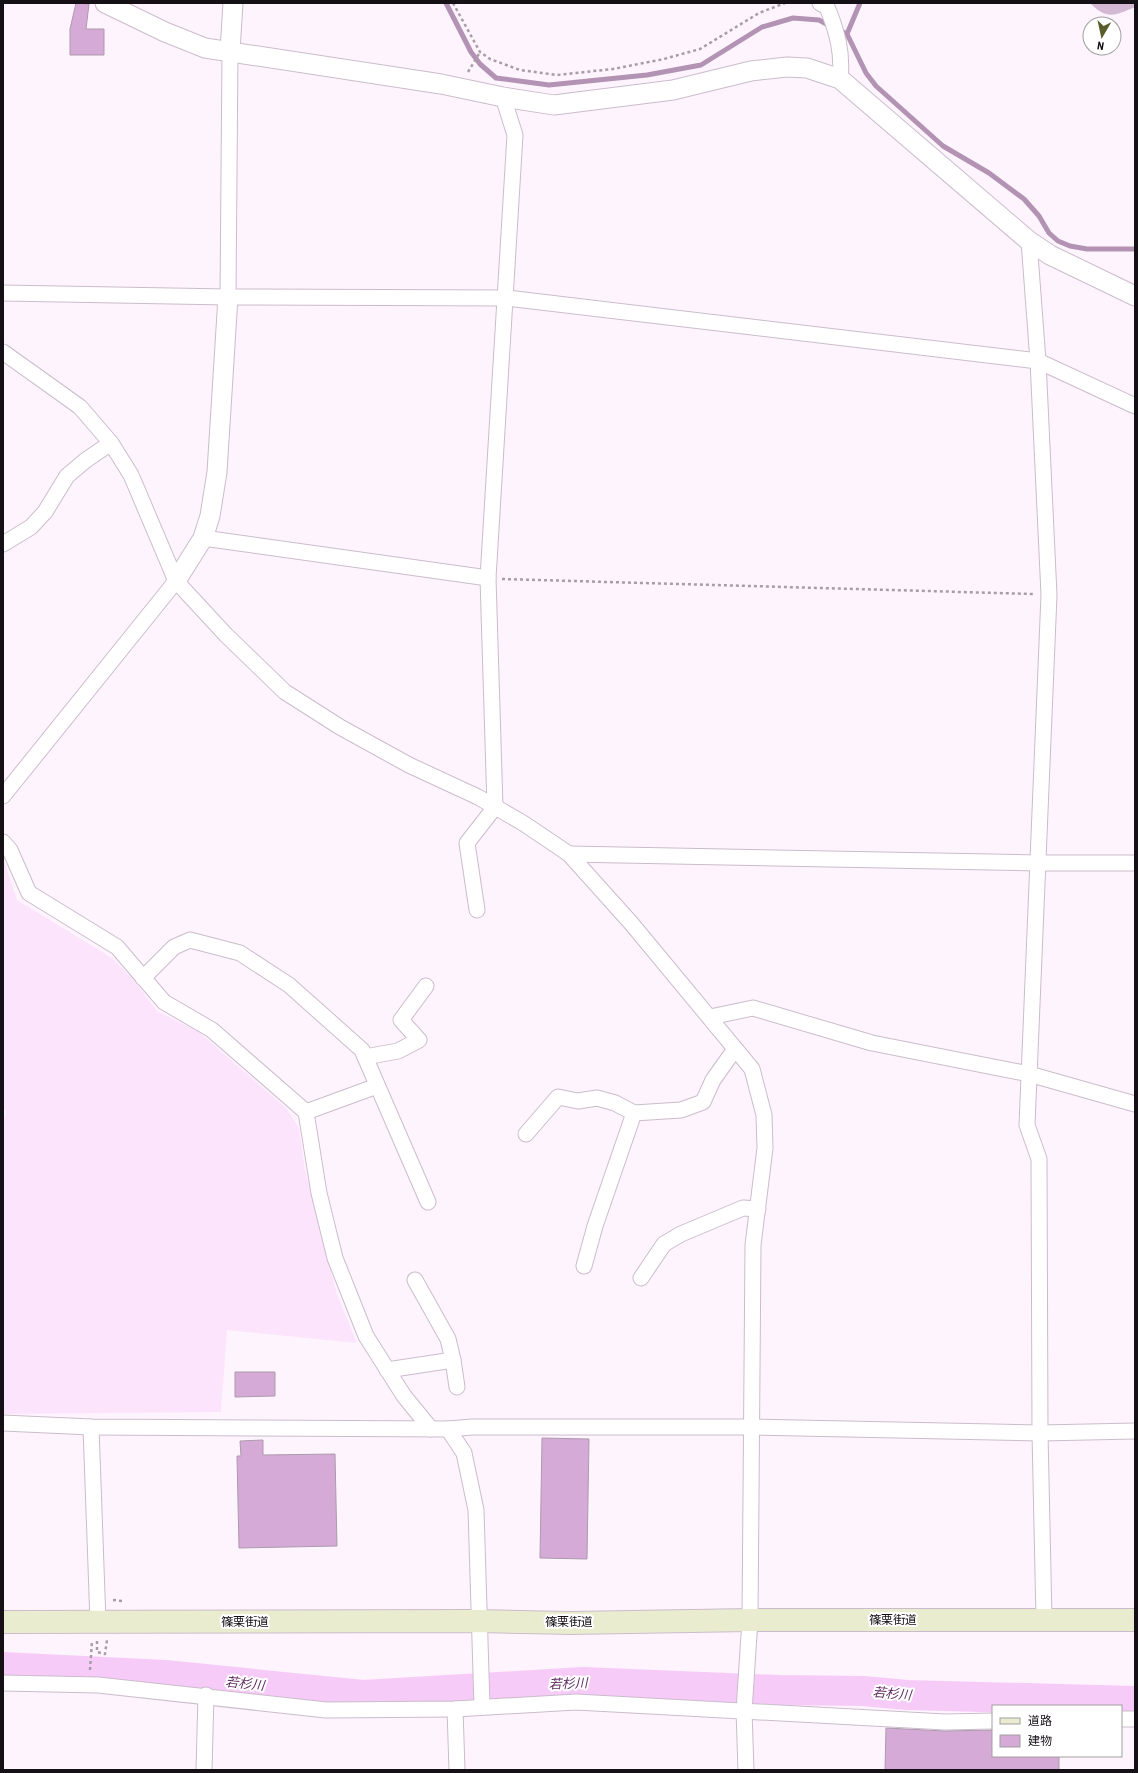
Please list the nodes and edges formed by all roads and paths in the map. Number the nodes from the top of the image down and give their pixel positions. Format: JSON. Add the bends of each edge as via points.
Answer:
{"nodes":[{"id":1,"x":105,"y":3,"type":"edge"},
{"id":2,"x":233,"y":3,"type":"edge"},
{"id":3,"x":453,"y":3,"type":"edge"},
{"id":4,"x":785,"y":3,"type":"edge"},
{"id":5,"x":820,"y":3,"type":"edge"},
{"id":6,"x":230,"y":51,"type":"junction"},
{"id":7,"x":480,"y":52,"type":"junction"},
{"id":8,"x":840,"y":79,"type":"junction"},
{"id":9,"x":458,"y":88,"type":"junction"},
{"id":10,"x":503,"y":97,"type":"junction"},
{"id":11,"x":1029,"y":241,"type":"junction"},
{"id":12,"x":3,"y":293,"type":"edge"},
{"id":13,"x":1135,"y":296,"type":"edge"},
{"id":14,"x":228,"y":297,"type":"junction"},
{"id":15,"x":506,"y":298,"type":"junction"},
{"id":16,"x":3,"y":352,"type":"edge"},
{"id":17,"x":1038,"y":362,"type":"junction"},
{"id":18,"x":1135,"y":406,"type":"edge"},
{"id":19,"x":111,"y":443,"type":"junction"},
{"id":20,"x":203,"y":538,"type":"junction"},
{"id":21,"x":3,"y":544,"type":"edge"},
{"id":22,"x":488,"y":578,"type":"junction"},
{"id":23,"x":176,"y":581,"type":"junction"},
{"id":24,"x":1050,"y":595,"type":"junction"},
{"id":25,"x":3,"y":796,"type":"edge"},
{"id":26,"x":495,"y":807,"type":"junction"},
{"id":27,"x":3,"y":842,"type":"edge"},
{"id":28,"x":569,"y":854,"type":"junction"},
{"id":29,"x":1038,"y":863,"type":"junction"},
{"id":30,"x":1135,"y":863,"type":"edge"},
{"id":31,"x":477,"y":910,"type":"dead end"},
{"id":32,"x":143,"y":978,"type":"junction"},
{"id":33,"x":426,"y":986,"type":"dead end"},
{"id":34,"x":710,"y":1017,"type":"junction"},
{"id":35,"x":735,"y":1049,"type":"junction"},
{"id":36,"x":365,"y":1057,"type":"junction"},
{"id":37,"x":1028,"y":1074,"type":"junction"},
{"id":38,"x":377,"y":1086,"type":"junction"},
{"id":39,"x":1135,"y":1104,"type":"edge"},
{"id":40,"x":306,"y":1112,"type":"junction"},
{"id":41,"x":634,"y":1113,"type":"junction"},
{"id":42,"x":526,"y":1134,"type":"dead end"},
{"id":43,"x":428,"y":1202,"type":"dead end"},
{"id":44,"x":758,"y":1209,"type":"junction"},
{"id":45,"x":584,"y":1266,"type":"dead end"},
{"id":46,"x":641,"y":1278,"type":"dead end"},
{"id":47,"x":415,"y":1280,"type":"dead end"},
{"id":48,"x":453,"y":1360,"type":"junction"},
{"id":49,"x":387,"y":1370,"type":"junction"},
{"id":50,"x":457,"y":1387,"type":"dead end"},
{"id":51,"x":3,"y":1423,"type":"edge"},
{"id":52,"x":91,"y":1427,"type":"junction"},
{"id":53,"x":752,"y":1427,"type":"junction"},
{"id":54,"x":431,"y":1429,"type":"junction"},
{"id":55,"x":448,"y":1429,"type":"junction"},
{"id":56,"x":1135,"y":1431,"type":"edge"},
{"id":57,"x":1040,"y":1432,"type":"junction"},
{"id":58,"x":750,"y":1620,"type":"junction"},
{"id":59,"x":1044,"y":1620,"type":"junction"},
{"id":60,"x":1135,"y":1620,"type":"edge"},
{"id":61,"x":479,"y":1621,"type":"junction"},
{"id":62,"x":3,"y":1622,"type":"edge"},
{"id":63,"x":99,"y":1630,"type":"junction"},
{"id":64,"x":3,"y":1683,"type":"edge"},
{"id":65,"x":89,"y":1684,"type":"junction"},
{"id":66,"x":206,"y":1695,"type":"junction"},
{"id":67,"x":482,"y":1706,"type":"junction"},
{"id":68,"x":455,"y":1710,"type":"junction"},
{"id":69,"x":744,"y":1711,"type":"junction"},
{"id":70,"x":1122,"y":1719,"type":"edge"},
{"id":71,"x":1135,"y":1719,"type":"edge"},
{"id":72,"x":992,"y":1721,"type":"edge"},
{"id":73,"x":204,"y":1770,"type":"edge"},
{"id":74,"x":457,"y":1770,"type":"edge"},
{"id":75,"x":746,"y":1770,"type":"edge"}],
"edges":[{"from":1,"to":6,"type":"street","via":[[205,48]]},
{"from":2,"to":6,"type":"street"},
{"from":3,"to":7,"type":"path"},
{"from":4,"to":7,"type":"path","via":[[759,13],[700,49],[613,69],[557,75],[520,70],[490,60]]},
{"from":5,"to":8,"type":"street","via":[[827,7],[838,32],[842,62]]},
{"from":6,"to":9,"type":"street"},
{"from":6,"to":14,"type":"street"},
{"from":7,"to":9,"type":"path"},
{"from":8,"to":10,"type":"street","via":[[807,68],[787,67],[750,71],[673,90],[592,101],[554,105]]},
{"from":8,"to":11,"type":"street"},
{"from":9,"to":10,"type":"street"},
{"from":10,"to":15,"type":"street","via":[[515,135]]},
{"from":11,"to":13,"type":"street","via":[[1050,255]]},
{"from":11,"to":17,"type":"street"},
{"from":12,"to":14,"type":"street"},
{"from":14,"to":15,"type":"street"},
{"from":14,"to":20,"type":"street","via":[[217,472],[210,516]]},
{"from":15,"to":17,"type":"street"},
{"from":15,"to":22,"type":"street"},
{"from":16,"to":19,"type":"street","via":[[80,406]]},
{"from":17,"to":18,"type":"street"},
{"from":17,"to":24,"type":"street"},
{"from":19,"to":21,"type":"street","via":[[67,476],[45,512],[31,527]]},
{"from":19,"to":23,"type":"street","via":[[131,475]]},
{"from":20,"to":22,"type":"street"},
{"from":20,"to":23,"type":"street"},
{"from":22,"to":24,"type":"path"},
{"from":22,"to":26,"type":"street"},
{"from":23,"to":25,"type":"street"},
{"from":23,"to":26,"type":"street","via":[[226,635],[285,692],[340,727],[409,765]]},
{"from":24,"to":29,"type":"street"},
{"from":26,"to":28,"type":"street"},
{"from":26,"to":31,"type":"street","via":[[467,843]]},
{"from":27,"to":32,"type":"street","via":[[10,850],[29,893],[118,947]]},
{"from":28,"to":29,"type":"street"},
{"from":28,"to":34,"type":"street","via":[[631,922]]},
{"from":29,"to":30,"type":"street"},
{"from":29,"to":37,"type":"street"},
{"from":32,"to":36,"type":"street","via":[[174,947],[190,940],[240,953],[289,985],[362,1050]]},
{"from":32,"to":40,"type":"street","via":[[164,1002],[212,1030]]},
{"from":33,"to":36,"type":"street","via":[[401,1020],[419,1040],[398,1051]]},
{"from":34,"to":35,"type":"street"},
{"from":34,"to":37,"type":"street","via":[[753,1008],[872,1043]]},
{"from":35,"to":41,"type":"street","via":[[712,1080],[703,1102],[681,1110]]},
{"from":35,"to":44,"type":"street","via":[[752,1069],[764,1115],[765,1148]]},
{"from":36,"to":38,"type":"street"},
{"from":37,"to":39,"type":"street"},
{"from":37,"to":57,"type":"street","via":[[1027,1125],[1039,1159]]},
{"from":38,"to":40,"type":"street"},
{"from":38,"to":43,"type":"street"},
{"from":40,"to":49,"type":"street","via":[[319,1193],[335,1258],[366,1336]]},
{"from":41,"to":42,"type":"street","via":[[615,1103],[597,1098],[578,1101],[558,1098]]},
{"from":41,"to":45,"type":"street"},
{"from":44,"to":46,"type":"street","via":[[743,1208],[681,1234],[664,1244]]},
{"from":44,"to":53,"type":"street","via":[[754,1246]]},
{"from":47,"to":48,"type":"street","via":[[448,1339]]},
{"from":48,"to":49,"type":"street"},
{"from":48,"to":50,"type":"street"},
{"from":49,"to":54,"type":"street"},
{"from":51,"to":52,"type":"street"},
{"from":52,"to":54,"type":"street"},
{"from":52,"to":63,"type":"street"},
{"from":53,"to":55,"type":"street"},
{"from":53,"to":57,"type":"street"},
{"from":53,"to":58,"type":"street"},
{"from":54,"to":55,"type":"street"},
{"from":55,"to":61,"type":"street","via":[[464,1453],[476,1510]]},
{"from":56,"to":57,"type":"street"},
{"from":57,"to":59,"type":"street"},
{"from":58,"to":59,"type":"main road","name":"篠栗街道"},
{"from":58,"to":61,"type":"main road","name":"篠栗街道","via":[[571,1623]]},
{"from":58,"to":69,"type":"street"},
{"from":59,"to":60,"type":"main road","name":"篠栗街道"},
{"from":61,"to":63,"type":"main road","name":"篠栗街道"},
{"from":61,"to":67,"type":"street"},
{"from":62,"to":63,"type":"main road","name":"篠栗街道"},
{"from":63,"to":63,"type":"path","via":[[105,1654],[97,1652]]},
{"from":63,"to":65,"type":"path"},
{"from":64,"to":65,"type":"street"},
{"from":65,"to":66,"type":"street"},
{"from":66,"to":68,"type":"street","via":[[326,1710]]},
{"from":66,"to":73,"type":"street"},
{"from":67,"to":68,"type":"street"},
{"from":67,"to":69,"type":"street","via":[[576,1702]]},
{"from":68,"to":74,"type":"street"},
{"from":69,"to":72,"type":"street","via":[[945,1722]]},
{"from":69,"to":75,"type":"street"},
{"from":70,"to":71,"type":"street"}]}
